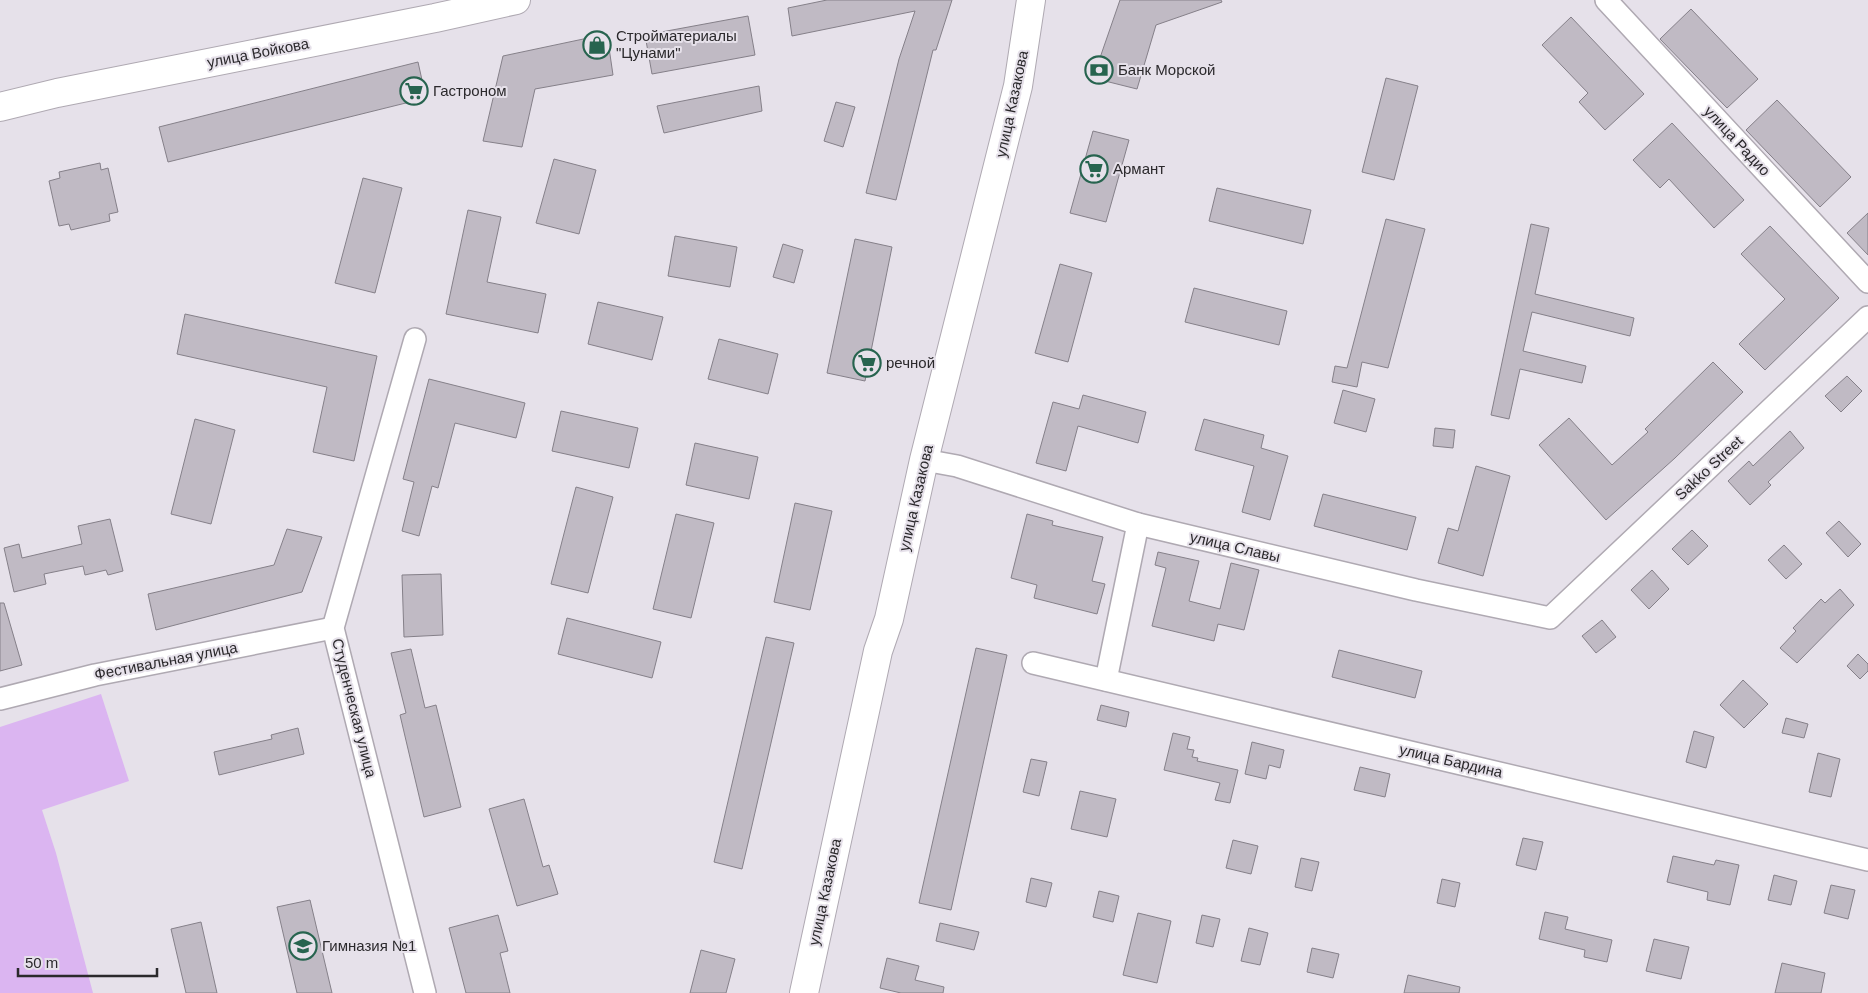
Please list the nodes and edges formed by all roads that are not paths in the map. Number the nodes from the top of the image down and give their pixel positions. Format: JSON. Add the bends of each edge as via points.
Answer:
{"nodes":[{"id":1,"x":516,"y":0,"type":"edge"},
{"id":2,"x":1606,"y":0,"type":"edge"},
{"id":3,"x":1030,"y":1,"type":"edge"},
{"id":4,"x":0,"y":107,"type":"edge"},
{"id":5,"x":1868,"y":282,"type":"edge"},
{"id":6,"x":1868,"y":317,"type":"edge"},
{"id":7,"x":415,"y":339,"type":"dead end"},
{"id":8,"x":924,"y":460,"type":"junction"},
{"id":9,"x":1138,"y":524,"type":"junction"},
{"id":10,"x":1550,"y":618,"type":"joint"},
{"id":11,"x":333,"y":628,"type":"junction"},
{"id":12,"x":1034,"y":663,"type":"dead end"},
{"id":13,"x":1106,"y":680,"type":"junction"},
{"id":14,"x":0,"y":699,"type":"edge"},
{"id":15,"x":1868,"y":860,"type":"edge"},
{"id":16,"x":425,"y":993,"type":"edge"},
{"id":17,"x":804,"y":993,"type":"edge"}],
"edges":[{"from":1,"to":4,"type":"main road","name":"улица Войкова"},
{"from":2,"to":5,"type":"street","name":"улица Радио"},
{"from":3,"to":8,"type":"main road","name":"улица Казакова","via":[[1018,86]]},
{"from":6,"to":10,"type":"street","name":"Sakko Street"},
{"from":7,"to":11,"type":"street","name":"Студенческая улица"},
{"from":8,"to":9,"type":"street","name":"улица Славы","via":[[957,466]]},
{"from":8,"to":17,"type":"main road","name":"улица Казакова","via":[[889,619],[878,652]]},
{"from":9,"to":10,"type":"street","name":"улица Славы","via":[[1416,590]]},
{"from":9,"to":13,"type":"street"},
{"from":11,"to":14,"type":"street","name":"Фестивальная улица","via":[[95,675]]},
{"from":11,"to":16,"type":"street","name":"Студенческая улица"},
{"from":12,"to":13,"type":"street","name":"улица Бардина"},
{"from":13,"to":15,"type":"street","name":"улица Бардина"}]}
